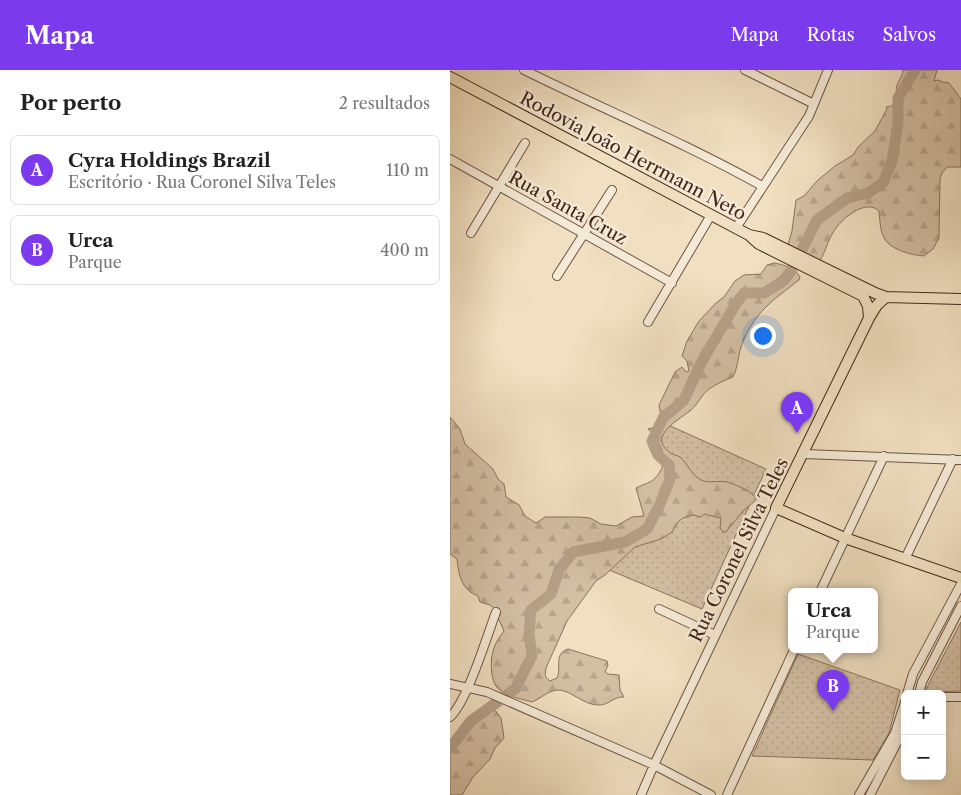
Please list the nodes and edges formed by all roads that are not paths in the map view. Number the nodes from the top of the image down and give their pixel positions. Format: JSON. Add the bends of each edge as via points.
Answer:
{"nodes":[{"id":1,"x":524,"y":70,"type":"edge"},
{"id":2,"x":745,"y":70,"type":"edge"},
{"id":3,"x":828,"y":70,"type":"edge"},
{"id":4,"x":450,"y":77,"type":"edge"},
{"id":5,"x":814,"y":104,"type":"junction"},
{"id":6,"x":525,"y":143,"type":"dead end"},
{"id":7,"x":450,"y":159,"type":"edge"},
{"id":8,"x":499,"y":186,"type":"junction"},
{"id":9,"x":762,"y":186,"type":"junction"},
{"id":10,"x":612,"y":190,"type":"dead end"},
{"id":11,"x":711,"y":215,"type":"junction"},
{"id":12,"x":736,"y":228,"type":"junction"},
{"id":13,"x":471,"y":233,"type":"dead end"},
{"id":14,"x":584,"y":234,"type":"junction"},
{"id":15,"x":803,"y":262,"type":"junction"},
{"id":16,"x":557,"y":276,"type":"dead end"},
{"id":17,"x":672,"y":283,"type":"junction"},
{"id":18,"x":886,"y":297,"type":"junction"},
{"id":19,"x":961,"y":299,"type":"edge"},
{"id":20,"x":868,"y":318,"type":"junction"},
{"id":21,"x":648,"y":322,"type":"dead end"},
{"id":22,"x":804,"y":454,"type":"junction"},
{"id":23,"x":884,"y":456,"type":"junction"},
{"id":24,"x":957,"y":460,"type":"edge"},
{"id":25,"x":776,"y":508,"type":"junction"},
{"id":26,"x":845,"y":538,"type":"junction"},
{"id":27,"x":905,"y":559,"type":"junction"},
{"id":28,"x":961,"y":578,"type":"edge"},
{"id":29,"x":961,"y":584,"type":"edge"},
{"id":30,"x":822,"y":588,"type":"edge"},
{"id":31,"x":961,"y":606,"type":"edge"},
{"id":32,"x":659,"y":609,"type":"dead end"},
{"id":33,"x":496,"y":612,"type":"dead end"},
{"id":34,"x":715,"y":635,"type":"junction"},
{"id":35,"x":793,"y":653,"type":"edge"},
{"id":36,"x":450,"y":684,"type":"edge"},
{"id":37,"x":468,"y":687,"type":"junction"},
{"id":38,"x":908,"y":690,"type":"edge"},
{"id":39,"x":921,"y":690,"type":"edge"},
{"id":40,"x":946,"y":697,"type":"edge"},
{"id":41,"x":961,"y":697,"type":"edge"},
{"id":42,"x":901,"y":714,"type":"edge"},
{"id":43,"x":450,"y":718,"type":"edge"},
{"id":44,"x":901,"y":735,"type":"edge"},
{"id":45,"x":654,"y":765,"type":"junction"},
{"id":46,"x":641,"y":795,"type":"edge"},
{"id":47,"x":711,"y":795,"type":"edge"},
{"id":48,"x":727,"y":795,"type":"edge"},
{"id":49,"x":859,"y":795,"type":"edge"},
{"id":50,"x":870,"y":795,"type":"edge"}],
"edges":[{"from":1,"to":9,"type":"street","via":[[697,151]]},
{"from":2,"to":5,"type":"street"},
{"from":3,"to":5,"type":"street"},
{"from":4,"to":11,"type":"main road","name":"Rodovia João Herrmann Neto"},
{"from":5,"to":9,"type":"street"},
{"from":6,"to":8,"type":"street"},
{"from":7,"to":8,"type":"street","name":"Rua Santa Cruz"},
{"from":8,"to":13,"type":"street"},
{"from":8,"to":14,"type":"street","name":"Rua Santa Cruz"},
{"from":9,"to":12,"type":"street"},
{"from":10,"to":14,"type":"street"},
{"from":11,"to":12,"type":"main road","name":"Rodovia João Herrmann Neto"},
{"from":11,"to":17,"type":"street"},
{"from":12,"to":15,"type":"main road","name":"Rodovia João Herrmann Neto","via":[[759,244]]},
{"from":14,"to":16,"type":"street"},
{"from":14,"to":17,"type":"street","name":"Rua Santa Cruz"},
{"from":15,"to":18,"type":"main road","name":"Rodovia João Herrmann Neto"},
{"from":15,"to":20,"type":"main road","name":"Rodovia João Herrmann Neto","via":[[862,296],[868,306]]},
{"from":17,"to":21,"type":"street"},
{"from":18,"to":19,"type":"main road"},
{"from":18,"to":20,"type":"main road","name":"Rua Coronel Silva Teles"},
{"from":20,"to":22,"type":"main road","name":"Rua Coronel Silva Teles"},
{"from":22,"to":23,"type":"street"},
{"from":22,"to":25,"type":"main road","name":"Rua Coronel Silva Teles"},
{"from":23,"to":24,"type":"street"},
{"from":23,"to":26,"type":"street"},
{"from":24,"to":27,"type":"street"},
{"from":25,"to":26,"type":"main road"},
{"from":25,"to":34,"type":"street","name":"Rua Coronel Silva Teles"},
{"from":26,"to":27,"type":"main road"},
{"from":26,"to":30,"type":"street"},
{"from":27,"to":28,"type":"main road"},
{"from":29,"to":38,"type":"street","via":[[913,674]]},
{"from":31,"to":39,"type":"street"},
{"from":32,"to":34,"type":"street"},
{"from":33,"to":37,"type":"street"},
{"from":34,"to":45,"type":"street","name":"Rua Coronel Silva Teles"},
{"from":35,"to":48,"type":"street"},
{"from":36,"to":37,"type":"street"},
{"from":37,"to":43,"type":"street"},
{"from":37,"to":45,"type":"street","via":[[487,692]]},
{"from":40,"to":41,"type":"street"},
{"from":42,"to":49,"type":"street","via":[[895,733]]},
{"from":44,"to":50,"type":"street"},
{"from":45,"to":46,"type":"street","name":"Rua Coronel Silva Teles"},
{"from":45,"to":47,"type":"street"}]}
